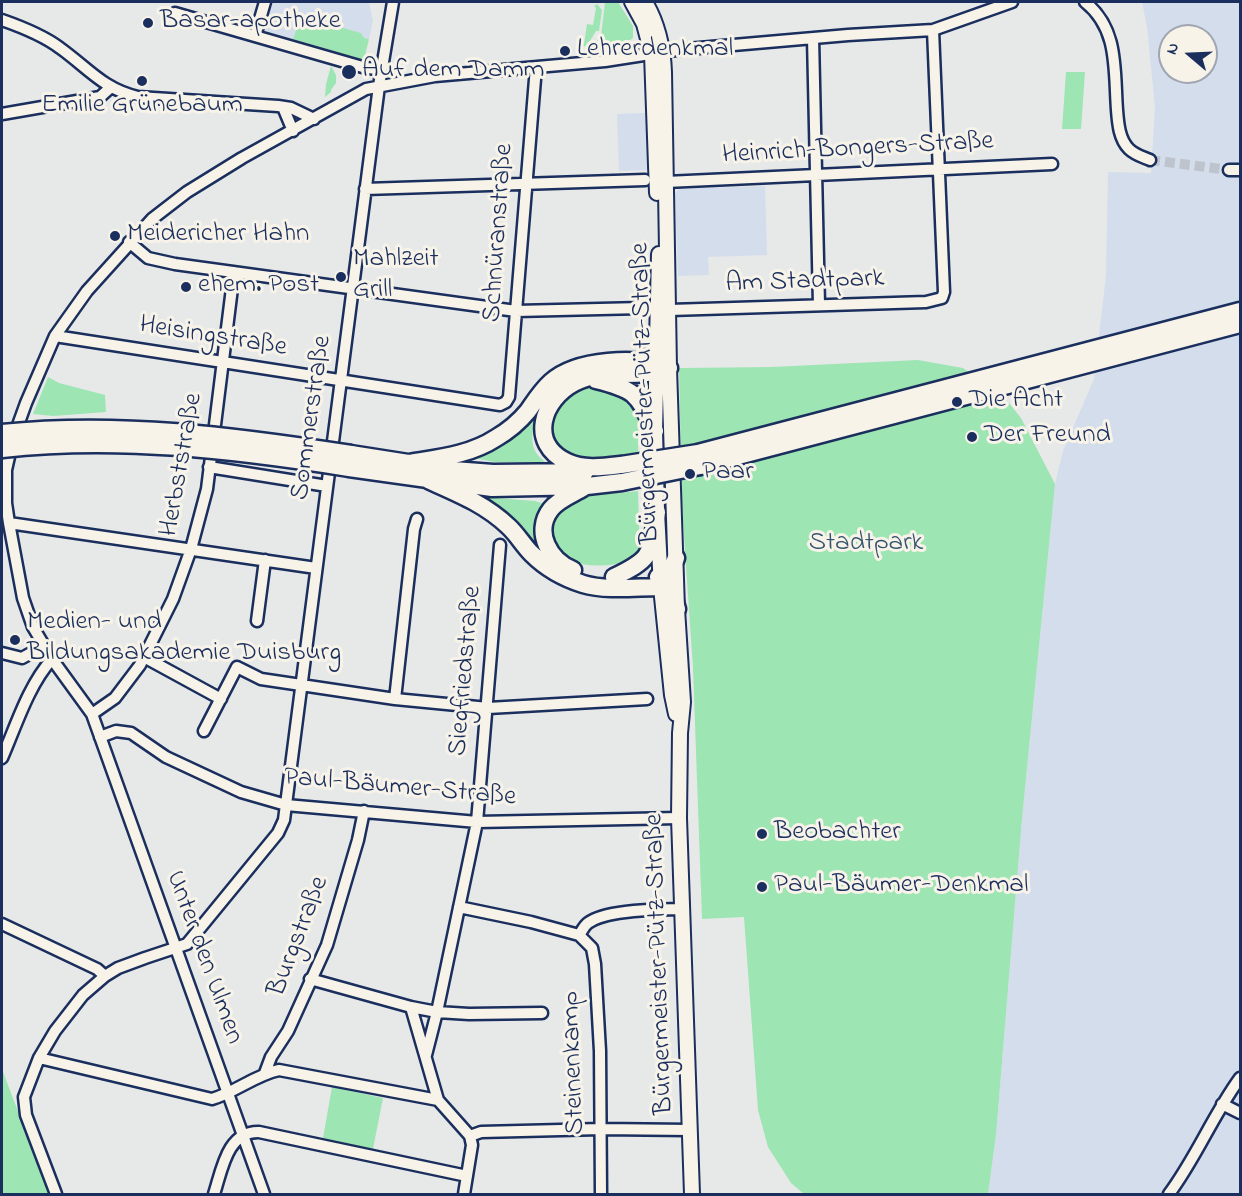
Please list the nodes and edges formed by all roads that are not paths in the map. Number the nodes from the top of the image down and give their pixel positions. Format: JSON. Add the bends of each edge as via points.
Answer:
{"nodes":[{"id":1,"x":265,"y":2,"type":"edge"},
{"id":2,"x":393,"y":2,"type":"edge"},
{"id":3,"x":632,"y":2,"type":"edge"},
{"id":4,"x":645,"y":2,"type":"edge"},
{"id":5,"x":1012,"y":2,"type":"edge"},
{"id":6,"x":1089,"y":4,"type":"edge"},
{"id":7,"x":174,"y":13,"type":"dead end"},
{"id":8,"x":2,"y":20,"type":"edge"},
{"id":9,"x":933,"y":30,"type":"junction"},
{"id":10,"x":255,"y":36,"type":"junction"},
{"id":11,"x":813,"y":38,"type":"junction"},
{"id":12,"x":658,"y":53,"type":"junction"},
{"id":13,"x":536,"y":67,"type":"junction"},
{"id":14,"x":366,"y":68,"type":"junction"},
{"id":15,"x":381,"y":69,"type":"junction"},
{"id":16,"x":379,"y":86,"type":"junction"},
{"id":17,"x":110,"y":88,"type":"junction"},
{"id":18,"x":283,"y":106,"type":"junction"},
{"id":19,"x":2,"y":114,"type":"edge"},
{"id":20,"x":314,"y":119,"type":"junction"},
{"id":21,"x":293,"y":131,"type":"junction"},
{"id":22,"x":1150,"y":160,"type":"tunnel mouth"},
{"id":23,"x":1052,"y":164,"type":"dead end"},
{"id":24,"x":940,"y":169,"type":"junction"},
{"id":25,"x":816,"y":175,"type":"junction"},
{"id":26,"x":645,"y":180,"type":"dead end"},
{"id":27,"x":666,"y":182,"type":"junction"},
{"id":28,"x":526,"y":184,"type":"junction"},
{"id":29,"x":365,"y":189,"type":"junction"},
{"id":30,"x":129,"y":242,"type":"junction"},
{"id":31,"x":234,"y":272,"type":"junction"},
{"id":32,"x":352,"y":290,"type":"junction"},
{"id":33,"x":819,"y":305,"type":"junction"},
{"id":34,"x":642,"y":308,"type":"dead end"},
{"id":35,"x":670,"y":310,"type":"junction"},
{"id":36,"x":516,"y":311,"type":"junction"},
{"id":37,"x":1240,"y":311,"type":"edge"},
{"id":38,"x":1240,"y":324,"type":"edge"},
{"id":39,"x":56,"y":336,"type":"junction"},
{"id":40,"x":657,"y":344,"type":"joint"},
{"id":41,"x":223,"y":362,"type":"junction"},
{"id":42,"x":656,"y":366,"type":"junction"},
{"id":43,"x":589,"y":379,"type":"junction"},
{"id":44,"x":341,"y":380,"type":"junction"},
{"id":45,"x":506,"y":402,"type":"joint"},
{"id":46,"x":2,"y":431,"type":"edge"},
{"id":47,"x":655,"y":431,"type":"junction"},
{"id":48,"x":2,"y":449,"type":"edge"},
{"id":49,"x":350,"y":461,"type":"junction"},
{"id":50,"x":409,"y":463,"type":"junction"},
{"id":51,"x":209,"y":467,"type":"junction"},
{"id":52,"x":597,"y":468,"type":"junction"},
{"id":53,"x":622,"y":473,"type":"junction"},
{"id":54,"x":428,"y":480,"type":"junction"},
{"id":55,"x":327,"y":486,"type":"junction"},
{"id":56,"x":587,"y":486,"type":"junction"},
{"id":57,"x":4,"y":502,"type":"edge"},
{"id":58,"x":657,"y":512,"type":"junction"},
{"id":59,"x":417,"y":519,"type":"dead end"},
{"id":60,"x":9,"y":523,"type":"junction"},
{"id":61,"x":500,"y":545,"type":"dead end"},
{"id":62,"x":191,"y":549,"type":"junction"},
{"id":63,"x":676,"y":558,"type":"junction"},
{"id":64,"x":264,"y":560,"type":"junction"},
{"id":65,"x":316,"y":568,"type":"junction"},
{"id":66,"x":614,"y":577,"type":"junction"},
{"id":67,"x":663,"y":581,"type":"junction"},
{"id":68,"x":677,"y":609,"type":"junction"},
{"id":69,"x":257,"y":621,"type":"dead end"},
{"id":70,"x":44,"y":646,"type":"junction"},
{"id":71,"x":2,"y":653,"type":"edge"},
{"id":72,"x":144,"y":657,"type":"junction"},
{"id":73,"x":52,"y":659,"type":"junction"},
{"id":74,"x":301,"y":684,"type":"junction"},
{"id":75,"x":221,"y":699,"type":"junction"},
{"id":76,"x":395,"y":699,"type":"junction"},
{"id":77,"x":647,"y":699,"type":"dead end"},
{"id":78,"x":488,"y":708,"type":"junction"},
{"id":79,"x":92,"y":714,"type":"junction"},
{"id":80,"x":204,"y":731,"type":"dead end"},
{"id":81,"x":680,"y":733,"type":"junction"},
{"id":82,"x":100,"y":737,"type":"junction"},
{"id":83,"x":2,"y":758,"type":"edge"},
{"id":84,"x":286,"y":805,"type":"junction"},
{"id":85,"x":364,"y":811,"type":"junction"},
{"id":86,"x":679,"y":818,"type":"junction"},
{"id":87,"x":477,"y":822,"type":"junction"},
{"id":88,"x":459,"y":907,"type":"junction"},
{"id":89,"x":682,"y":909,"type":"junction"},
{"id":90,"x":2,"y":924,"type":"edge"},
{"id":91,"x":579,"y":935,"type":"junction"},
{"id":92,"x":176,"y":949,"type":"junction"},
{"id":93,"x":105,"y":976,"type":"junction"},
{"id":94,"x":310,"y":979,"type":"junction"},
{"id":95,"x":411,"y":1007,"type":"junction"},
{"id":96,"x":436,"y":1012,"type":"junction"},
{"id":97,"x":542,"y":1013,"type":"dead end"},
{"id":98,"x":39,"y":1059,"type":"junction"},
{"id":99,"x":426,"y":1059,"type":"junction"},
{"id":100,"x":265,"y":1073,"type":"junction"},
{"id":101,"x":1240,"y":1078,"type":"edge"},
{"id":102,"x":227,"y":1095,"type":"junction"},
{"id":103,"x":438,"y":1100,"type":"junction"},
{"id":104,"x":1222,"y":1104,"type":"junction"},
{"id":105,"x":1239,"y":1110,"type":"edge"},
{"id":106,"x":601,"y":1129,"type":"junction"},
{"id":107,"x":690,"y":1130,"type":"junction"},
{"id":108,"x":242,"y":1134,"type":"junction"},
{"id":109,"x":470,"y":1136,"type":"junction"},
{"id":110,"x":467,"y":1176,"type":"junction"},
{"id":111,"x":56,"y":1194,"type":"edge"},
{"id":112,"x":214,"y":1194,"type":"edge"},
{"id":113,"x":264,"y":1194,"type":"edge"},
{"id":114,"x":464,"y":1194,"type":"edge"},
{"id":115,"x":601,"y":1194,"type":"edge"},
{"id":116,"x":692,"y":1194,"type":"edge"},
{"id":117,"x":1169,"y":1194,"type":"edge"}],
"edges":[{"from":1,"to":10,"type":"street"},
{"from":2,"to":15,"type":"street","name":"Sommerstraße"},
{"from":3,"to":12,"type":"main road"},
{"from":4,"to":12,"type":"main road","via":[[657,27]]},
{"from":5,"to":9,"type":"street"},
{"from":6,"to":22,"type":"street","via":[[1108,28],[1120,132],[1129,150]]},
{"from":7,"to":10,"type":"street"},
{"from":8,"to":17,"type":"street","via":[[59,47]]},
{"from":9,"to":11,"type":"street"},
{"from":9,"to":24,"type":"street"},
{"from":10,"to":14,"type":"street"},
{"from":11,"to":12,"type":"street"},
{"from":11,"to":25,"type":"street"},
{"from":12,"to":13,"type":"street"},
{"from":12,"to":27,"type":"main road","name":"Bürgermeister-Pütz-Straße"},
{"from":12,"to":40,"type":"main road","name":"Bürgermeister-Pütz-Straße"},
{"from":13,"to":16,"type":"street","via":[[443,75]]},
{"from":13,"to":28,"type":"street","name":"Schnüranstraße"},
{"from":14,"to":15,"type":"street"},
{"from":14,"to":16,"type":"street"},
{"from":15,"to":16,"type":"street","name":"Sommerstraße"},
{"from":16,"to":20,"type":"street","via":[[358,92]]},
{"from":16,"to":29,"type":"street","name":"Sommerstraße"},
{"from":17,"to":18,"type":"street","via":[[138,97]]},
{"from":17,"to":19,"type":"street","via":[[100,97]]},
{"from":18,"to":20,"type":"street"},
{"from":18,"to":21,"type":"street"},
{"from":20,"to":21,"type":"street"},
{"from":21,"to":30,"type":"street","via":[[187,192]]},
{"from":23,"to":24,"type":"street","name":"Heinrich-Bongers-Straße"},
{"from":24,"to":25,"type":"street","name":"Heinrich-Bongers-Straße"},
{"from":24,"to":33,"type":"street","name":"Am Stadtpark","via":[[942,298],[926,302]]},
{"from":25,"to":27,"type":"street","name":"Heinrich-Bongers-Straße"},
{"from":25,"to":33,"type":"street"},
{"from":26,"to":28,"type":"street"},
{"from":27,"to":35,"type":"main road","name":"Bürgermeister-Pütz-Straße"},
{"from":28,"to":29,"type":"street"},
{"from":28,"to":36,"type":"street","name":"Schnüranstraße"},
{"from":29,"to":32,"type":"street","name":"Sommerstraße"},
{"from":30,"to":31,"type":"street","via":[[148,258]]},
{"from":30,"to":39,"type":"street","via":[[87,291]]},
{"from":31,"to":32,"type":"street"},
{"from":31,"to":41,"type":"street","name":"Herbststraße"},
{"from":32,"to":36,"type":"street"},
{"from":32,"to":44,"type":"street","name":"Sommerstraße"},
{"from":33,"to":35,"type":"street","name":"Am Stadtpark"},
{"from":34,"to":36,"type":"street"},
{"from":35,"to":42,"type":"main road","name":"Bürgermeister-Pütz-Straße"},
{"from":36,"to":45,"type":"street","name":"Schnüranstraße"},
{"from":37,"to":53,"type":"highway","bridge":true},
{"from":38,"to":53,"type":"highway","bridge":true,"via":[[700,466]]},
{"from":39,"to":41,"type":"street","name":"Heisingstraße"},
{"from":39,"to":57,"type":"street","via":[[13,439]]},
{"from":40,"to":42,"type":"highway","via":[[651,357]]},
{"from":41,"to":44,"type":"street","name":"Heisingstraße"},
{"from":41,"to":51,"type":"street","name":"Herbststraße"},
{"from":42,"to":43,"type":"highway"},
{"from":42,"to":47,"type":"main road","name":"Bürgermeister-Pütz-Straße"},
{"from":42,"to":50,"type":"highway","via":[[580,366],[552,381],[526,413],[494,440],[464,452]]},
{"from":42,"to":63,"type":"main road","name":"Bürgermeister-Pütz-Straße"},
{"from":43,"to":47,"type":"highway","via":[[630,391],[642,404]]},
{"from":43,"to":52,"type":"highway","via":[[565,388],[550,403],[544,416],[544,434],[559,457]]},
{"from":44,"to":45,"type":"street","name":"Heisingstraße","via":[[500,405]]},
{"from":44,"to":55,"type":"street","name":"Sommerstraße"},
{"from":46,"to":49,"type":"highway","bridge":true,"via":[[127,428],[184,432],[252,439]]},
{"from":47,"to":58,"type":"main road","name":"Bürgermeister-Pütz-Straße"},
{"from":48,"to":49,"type":"highway","bridge":true,"via":[[125,444]]},
{"from":49,"to":50,"type":"highway"},
{"from":49,"to":54,"type":"highway"},
{"from":50,"to":52,"type":"highway","via":[[493,473],[564,473]]},
{"from":51,"to":55,"type":"street"},
{"from":51,"to":62,"type":"street","name":"Herbststraße"},
{"from":52,"to":53,"type":"highway"},
{"from":53,"to":56,"type":"highway"},
{"from":54,"to":56,"type":"highway","via":[[492,488]]},
{"from":54,"to":67,"type":"highway","via":[[490,511],[557,574],[602,587]]},
{"from":55,"to":65,"type":"street","name":"Sommerstraße"},
{"from":56,"to":66,"type":"highway","via":[[551,508],[543,533],[546,544],[566,567],[589,575]]},
{"from":57,"to":60,"type":"street"},
{"from":58,"to":66,"type":"highway","via":[[648,555],[638,566]]},
{"from":58,"to":67,"type":"main road","name":"Bürgermeister-Pütz-Straße"},
{"from":59,"to":76,"type":"street"},
{"from":60,"to":62,"type":"street"},
{"from":60,"to":70,"type":"street","via":[[23,598]]},
{"from":61,"to":78,"type":"street","name":"Siegfriedstraße"},
{"from":62,"to":64,"type":"street"},
{"from":62,"to":72,"type":"street","name":"Herbststraße","via":[[173,599]]},
{"from":63,"to":67,"type":"highway"},
{"from":63,"to":68,"type":"main road","name":"Bürgermeister-Pütz-Straße"},
{"from":64,"to":65,"type":"street"},
{"from":64,"to":69,"type":"street"},
{"from":65,"to":74,"type":"street","name":"Sommerstraße"},
{"from":66,"to":67,"type":"highway"},
{"from":67,"to":68,"type":"highway","via":[[669,584]]},
{"from":67,"to":81,"type":"main road","name":"Bürgermeister-Pütz-Straße","via":[[672,695]]},
{"from":68,"to":81,"type":"main road","name":"Bürgermeister-Pütz-Straße","via":[[683,702]]},
{"from":70,"to":71,"type":"street","via":[[22,658]]},
{"from":70,"to":73,"type":"street"},
{"from":72,"to":75,"type":"street"},
{"from":72,"to":79,"type":"street","name":"Herbststraße","via":[[114,698]]},
{"from":73,"to":79,"type":"street"},
{"from":73,"to":83,"type":"street","via":[[30,695]]},
{"from":74,"to":75,"type":"street","via":[[261,679],[237,667]]},
{"from":74,"to":76,"type":"street"},
{"from":74,"to":84,"type":"street","name":"Sommerstraße"},
{"from":75,"to":80,"type":"street"},
{"from":76,"to":78,"type":"street"},
{"from":77,"to":78,"type":"street"},
{"from":78,"to":87,"type":"street","name":"Siegfriedstraße"},
{"from":79,"to":82,"type":"street"},
{"from":81,"to":86,"type":"main road","name":"Bürgermeister-Pütz-Straße"},
{"from":82,"to":84,"type":"street","name":"Paul-Bäumer-Straße","via":[[116,731],[131,733],[166,757],[241,792]]},
{"from":82,"to":92,"type":"street","name":"Unter den Ulmen"},
{"from":84,"to":85,"type":"street","name":"Paul-Bäumer-Straße"},
{"from":84,"to":92,"type":"street","name":"Sommerstraße","via":[[278,833],[187,944]]},
{"from":85,"to":87,"type":"street","name":"Paul-Bäumer-Straße"},
{"from":85,"to":94,"type":"street","name":"Burgstraße","via":[[327,945]]},
{"from":86,"to":87,"type":"street","name":"Paul-Bäumer-Straße"},
{"from":86,"to":89,"type":"main road","name":"Bürgermeister-Pütz-Straße"},
{"from":87,"to":88,"type":"street","name":"Siegfriedstraße"},
{"from":88,"to":91,"type":"street"},
{"from":88,"to":96,"type":"street","name":"Siegfriedstraße"},
{"from":89,"to":91,"type":"street","via":[[635,911],[602,918],[588,923]]},
{"from":89,"to":107,"type":"main road","name":"Bürgermeister-Pütz-Straße"},
{"from":90,"to":93,"type":"street"},
{"from":91,"to":106,"type":"street","name":"Steinenkamp","via":[[592,948],[595,964]]},
{"from":92,"to":93,"type":"street"},
{"from":92,"to":102,"type":"street","name":"Unter den Ulmen"},
{"from":93,"to":98,"type":"street","via":[[69,1011]]},
{"from":94,"to":95,"type":"street"},
{"from":94,"to":100,"type":"street","name":"Burgstraße"},
{"from":95,"to":96,"type":"street"},
{"from":95,"to":99,"type":"street"},
{"from":96,"to":97,"type":"street"},
{"from":96,"to":99,"type":"street","name":"Siegfriedstraße"},
{"from":98,"to":102,"type":"street","via":[[212,1100]]},
{"from":98,"to":111,"type":"street","via":[[24,1097],[26,1115]]},
{"from":99,"to":103,"type":"street"},
{"from":100,"to":102,"type":"street"},
{"from":100,"to":103,"type":"street","via":[[279,1070]]},
{"from":101,"to":104,"type":"street"},
{"from":102,"to":108,"type":"street","name":"Unter den Ulmen"},
{"from":103,"to":109,"type":"street"},
{"from":104,"to":105,"type":"street"},
{"from":104,"to":117,"type":"street","via":[[1187,1170]]},
{"from":106,"to":107,"type":"street"},
{"from":106,"to":109,"type":"street","via":[[481,1132]]},
{"from":106,"to":115,"type":"street","name":"Steinenkamp"},
{"from":107,"to":116,"type":"main road","name":"Bürgermeister-Pütz-Straße"},
{"from":108,"to":110,"type":"street","via":[[259,1132]]},
{"from":108,"to":112,"type":"street","via":[[228,1152]]},
{"from":108,"to":113,"type":"street","name":"Unter den Ulmen"},
{"from":109,"to":110,"type":"street"},
{"from":110,"to":114,"type":"street"}]}
